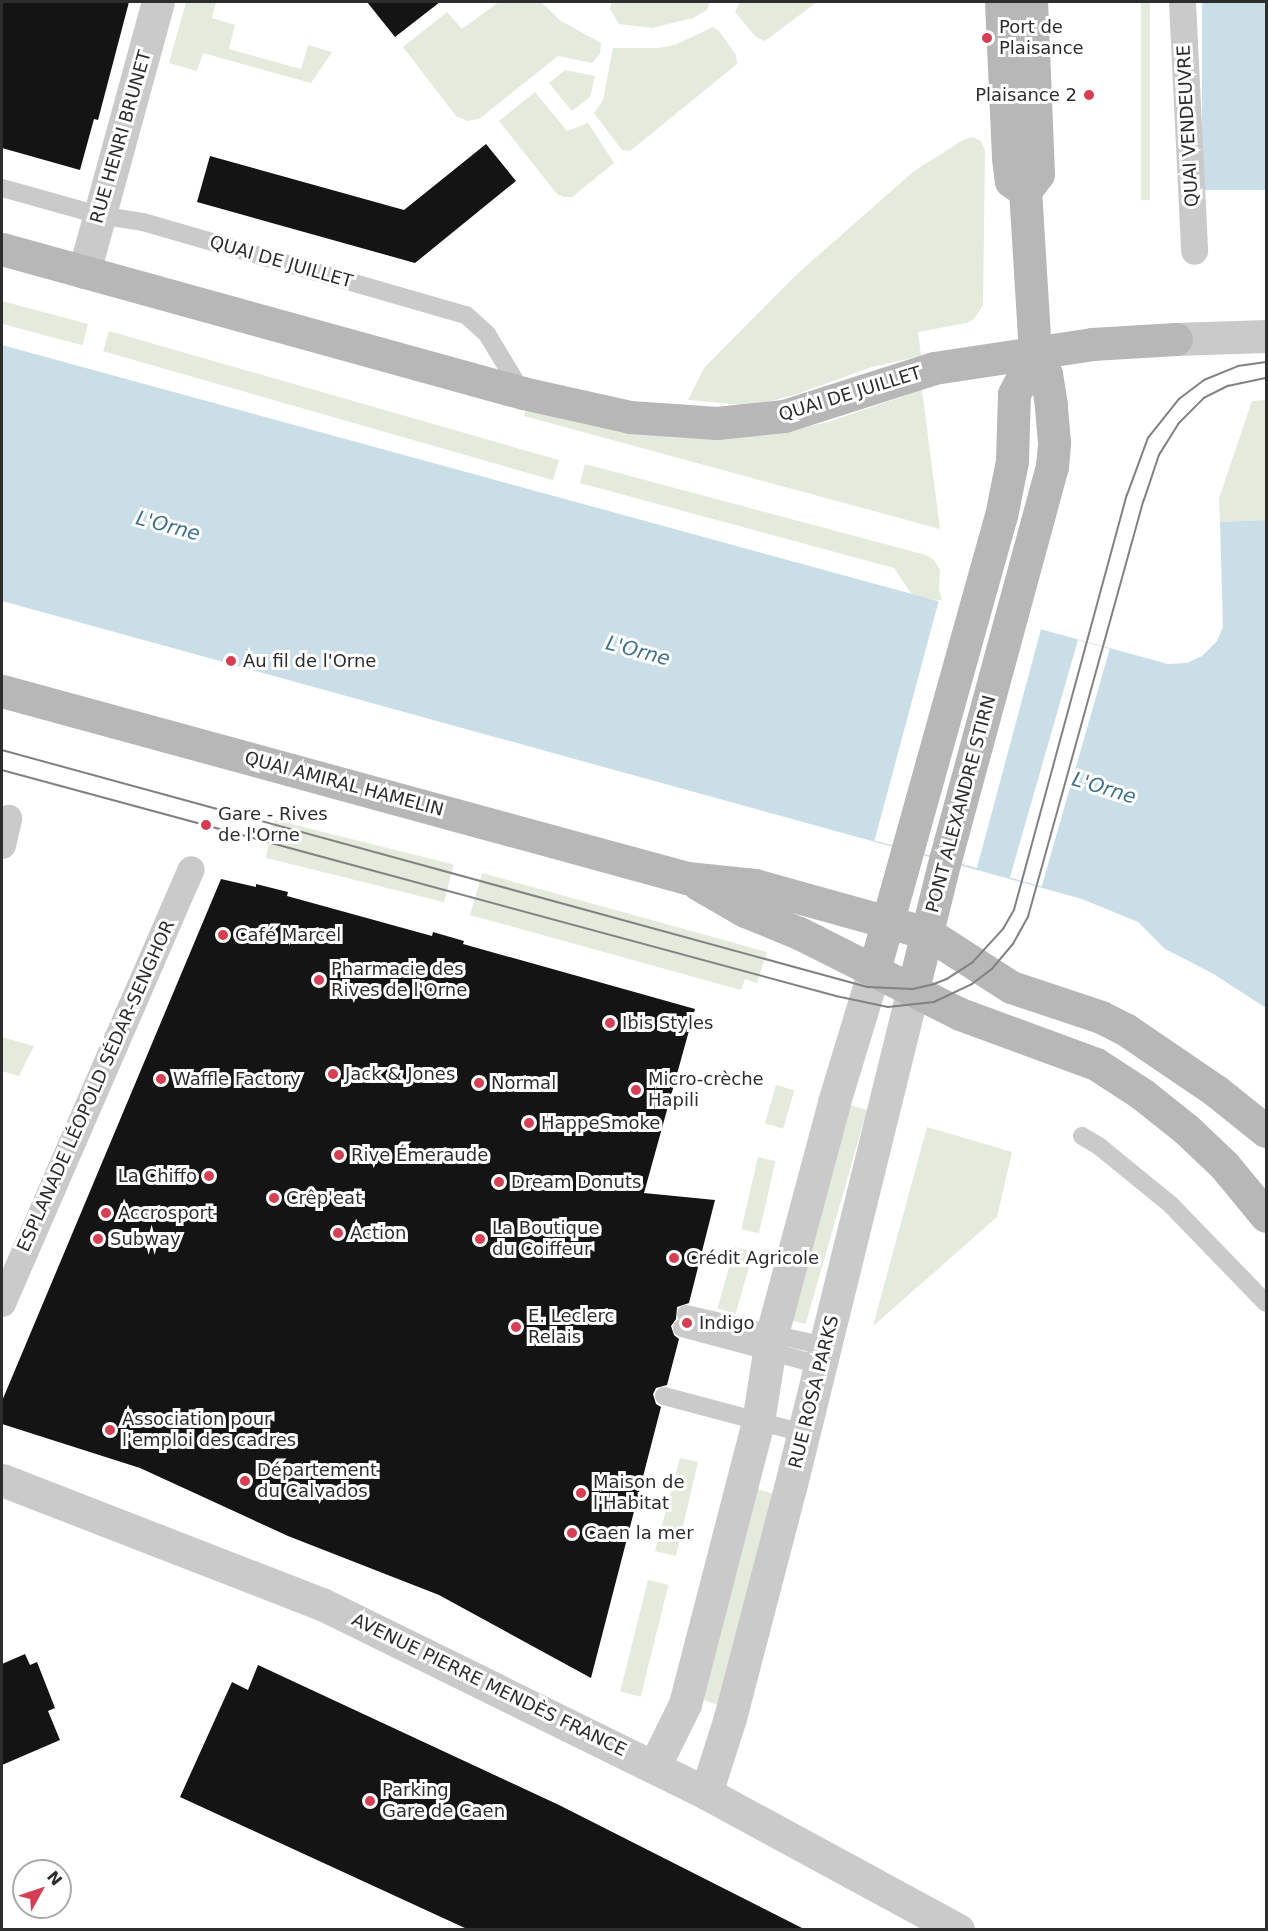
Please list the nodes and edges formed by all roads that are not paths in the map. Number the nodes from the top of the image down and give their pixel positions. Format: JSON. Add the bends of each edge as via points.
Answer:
{"nodes":[{"id":1,"x":158,"y":2,"type":"edge"},
{"id":2,"x":1001,"y":2,"type":"edge"},
{"id":3,"x":1031,"y":2,"type":"edge"},
{"id":4,"x":1182,"y":2,"type":"edge"},
{"id":5,"x":1022,"y":159,"type":"junction"},
{"id":6,"x":2,"y":188,"type":"edge"},
{"id":7,"x":99,"y":215,"type":"junction"},
{"id":8,"x":2,"y":249,"type":"edge"},
{"id":9,"x":1194,"y":251,"type":"dead end"},
{"id":10,"x":84,"y":272,"type":"junction"},
{"id":11,"x":1266,"y":336,"type":"edge"},
{"id":12,"x":1176,"y":339,"type":"joint"},
{"id":13,"x":1035,"y":353,"type":"junction"},
{"id":14,"x":523,"y":393,"type":"junction"},
{"id":15,"x":2,"y":691,"type":"edge"},
{"id":16,"x":8,"y":818,"type":"dead end"},
{"id":17,"x":2,"y":845,"type":"edge"},
{"id":18,"x":190,"y":870,"type":"dead end"},
{"id":19,"x":687,"y":878,"type":"junction"},
{"id":20,"x":887,"y":920,"type":"junction"},
{"id":21,"x":927,"y":933,"type":"junction"},
{"id":22,"x":874,"y":970,"type":"junction"},
{"id":23,"x":913,"y":989,"type":"junction"},
{"id":24,"x":1266,"y":1131,"type":"edge"},
{"id":25,"x":1082,"y":1136,"type":"dead end"},
{"id":26,"x":1266,"y":1216,"type":"edge"},
{"id":27,"x":2,"y":1303,"type":"edge"},
{"id":28,"x":1266,"y":1303,"type":"edge"},
{"id":29,"x":684,"y":1321,"type":"dead end"},
{"id":30,"x":770,"y":1343,"type":"junction"},
{"id":31,"x":823,"y":1355,"type":"junction"},
{"id":32,"x":664,"y":1396,"type":"dead end"},
{"id":33,"x":758,"y":1422,"type":"junction"},
{"id":34,"x":803,"y":1433,"type":"junction"},
{"id":35,"x":2,"y":1480,"type":"edge"},
{"id":36,"x":654,"y":1767,"type":"junction"},
{"id":37,"x":706,"y":1793,"type":"junction"},
{"id":38,"x":958,"y":1929,"type":"edge"}],
"edges":[{"from":1,"to":7,"type":"street","name":"RUE HENRI BRUNET"},
{"from":2,"to":5,"type":"main road","via":[[1005,96]]},
{"from":3,"to":5,"type":"main road"},
{"from":4,"to":9,"type":"street","name":"QUAI VENDEUVRE"},
{"from":5,"to":13,"type":"main road","via":[[1038,174],[1025,191]]},
{"from":6,"to":7,"type":"lane","name":"QUAI DE JUILLET"},
{"from":7,"to":10,"type":"street","name":"RUE HENRI BRUNET"},
{"from":7,"to":14,"type":"lane","name":"QUAI DE JUILLET","via":[[143,222],[466,315],[487,334]]},
{"from":8,"to":10,"type":"main road","name":"QUAI DE JUILLET"},
{"from":10,"to":14,"type":"main road","name":"QUAI DE JUILLET"},
{"from":11,"to":12,"type":"street"},
{"from":12,"to":13,"type":"main road","name":"QUAI DE JUILLET","via":[[1092,344]]},
{"from":13,"to":14,"type":"main road","name":"QUAI DE JUILLET","via":[[934,368],[807,411],[748,421],[717,423],[630,417]]},
{"from":13,"to":20,"type":"main road","name":"PONT ALEXANDRE STIRN","via":[[1014,393],[1009,478]]},
{"from":13,"to":21,"type":"main road","name":"PONT ALEXANDRE STIRN","via":[[1046,374],[1051,405],[1052,467]]},
{"from":15,"to":19,"type":"main road","name":"QUAI AMIRAL HAMELIN"},
{"from":16,"to":17,"type":"street"},
{"from":18,"to":27,"type":"street","name":"ESPLANADE LÉOPOLD SÉDAR-SENGHOR"},
{"from":19,"to":20,"type":"main road","name":"QUAI AMIRAL HAMELIN","via":[[755,885]]},
{"from":19,"to":22,"type":"main road","name":"QUAI AMIRAL HAMELIN","via":[[745,911]]},
{"from":20,"to":21,"type":"main road","name":"QUAI AMIRAL HAMELIN"},
{"from":20,"to":22,"type":"main road","name":"PONT ALEXANDRE STIRN"},
{"from":21,"to":23,"type":"main road","name":"PONT ALEXANDRE STIRN"},
{"from":21,"to":24,"type":"main road","name":"QUAI AMIRAL HAMELIN","via":[[1011,987],[1125,1029],[1216,1091]]},
{"from":22,"to":23,"type":"main road","name":"QUAI AMIRAL HAMELIN"},
{"from":22,"to":30,"type":"street","via":[[834,1102]]},
{"from":23,"to":26,"type":"main road","name":"QUAI AMIRAL HAMELIN","via":[[960,1014],[1078,1055],[1113,1074],[1186,1129],[1224,1165]]},
{"from":23,"to":31,"type":"street","name":"RUE ROSA PARKS"},
{"from":25,"to":28,"type":"lane","via":[[1171,1205]]},
{"from":29,"to":30,"type":"lane"},
{"from":30,"to":31,"type":"lane"},
{"from":30,"to":33,"type":"street"},
{"from":31,"to":34,"type":"street","name":"RUE ROSA PARKS"},
{"from":32,"to":33,"type":"lane"},
{"from":33,"to":34,"type":"lane"},
{"from":33,"to":36,"type":"street","via":[[685,1704]]},
{"from":34,"to":37,"type":"street","name":"RUE ROSA PARKS","via":[[730,1718]]},
{"from":35,"to":36,"type":"street","name":"AVENUE PIERRE MENDÈS FRANCE","via":[[322,1604]]},
{"from":36,"to":37,"type":"street","name":"AVENUE PIERRE MENDÈS FRANCE"},
{"from":37,"to":38,"type":"street","name":"AVENUE PIERRE MENDÈS FRANCE"}]}
